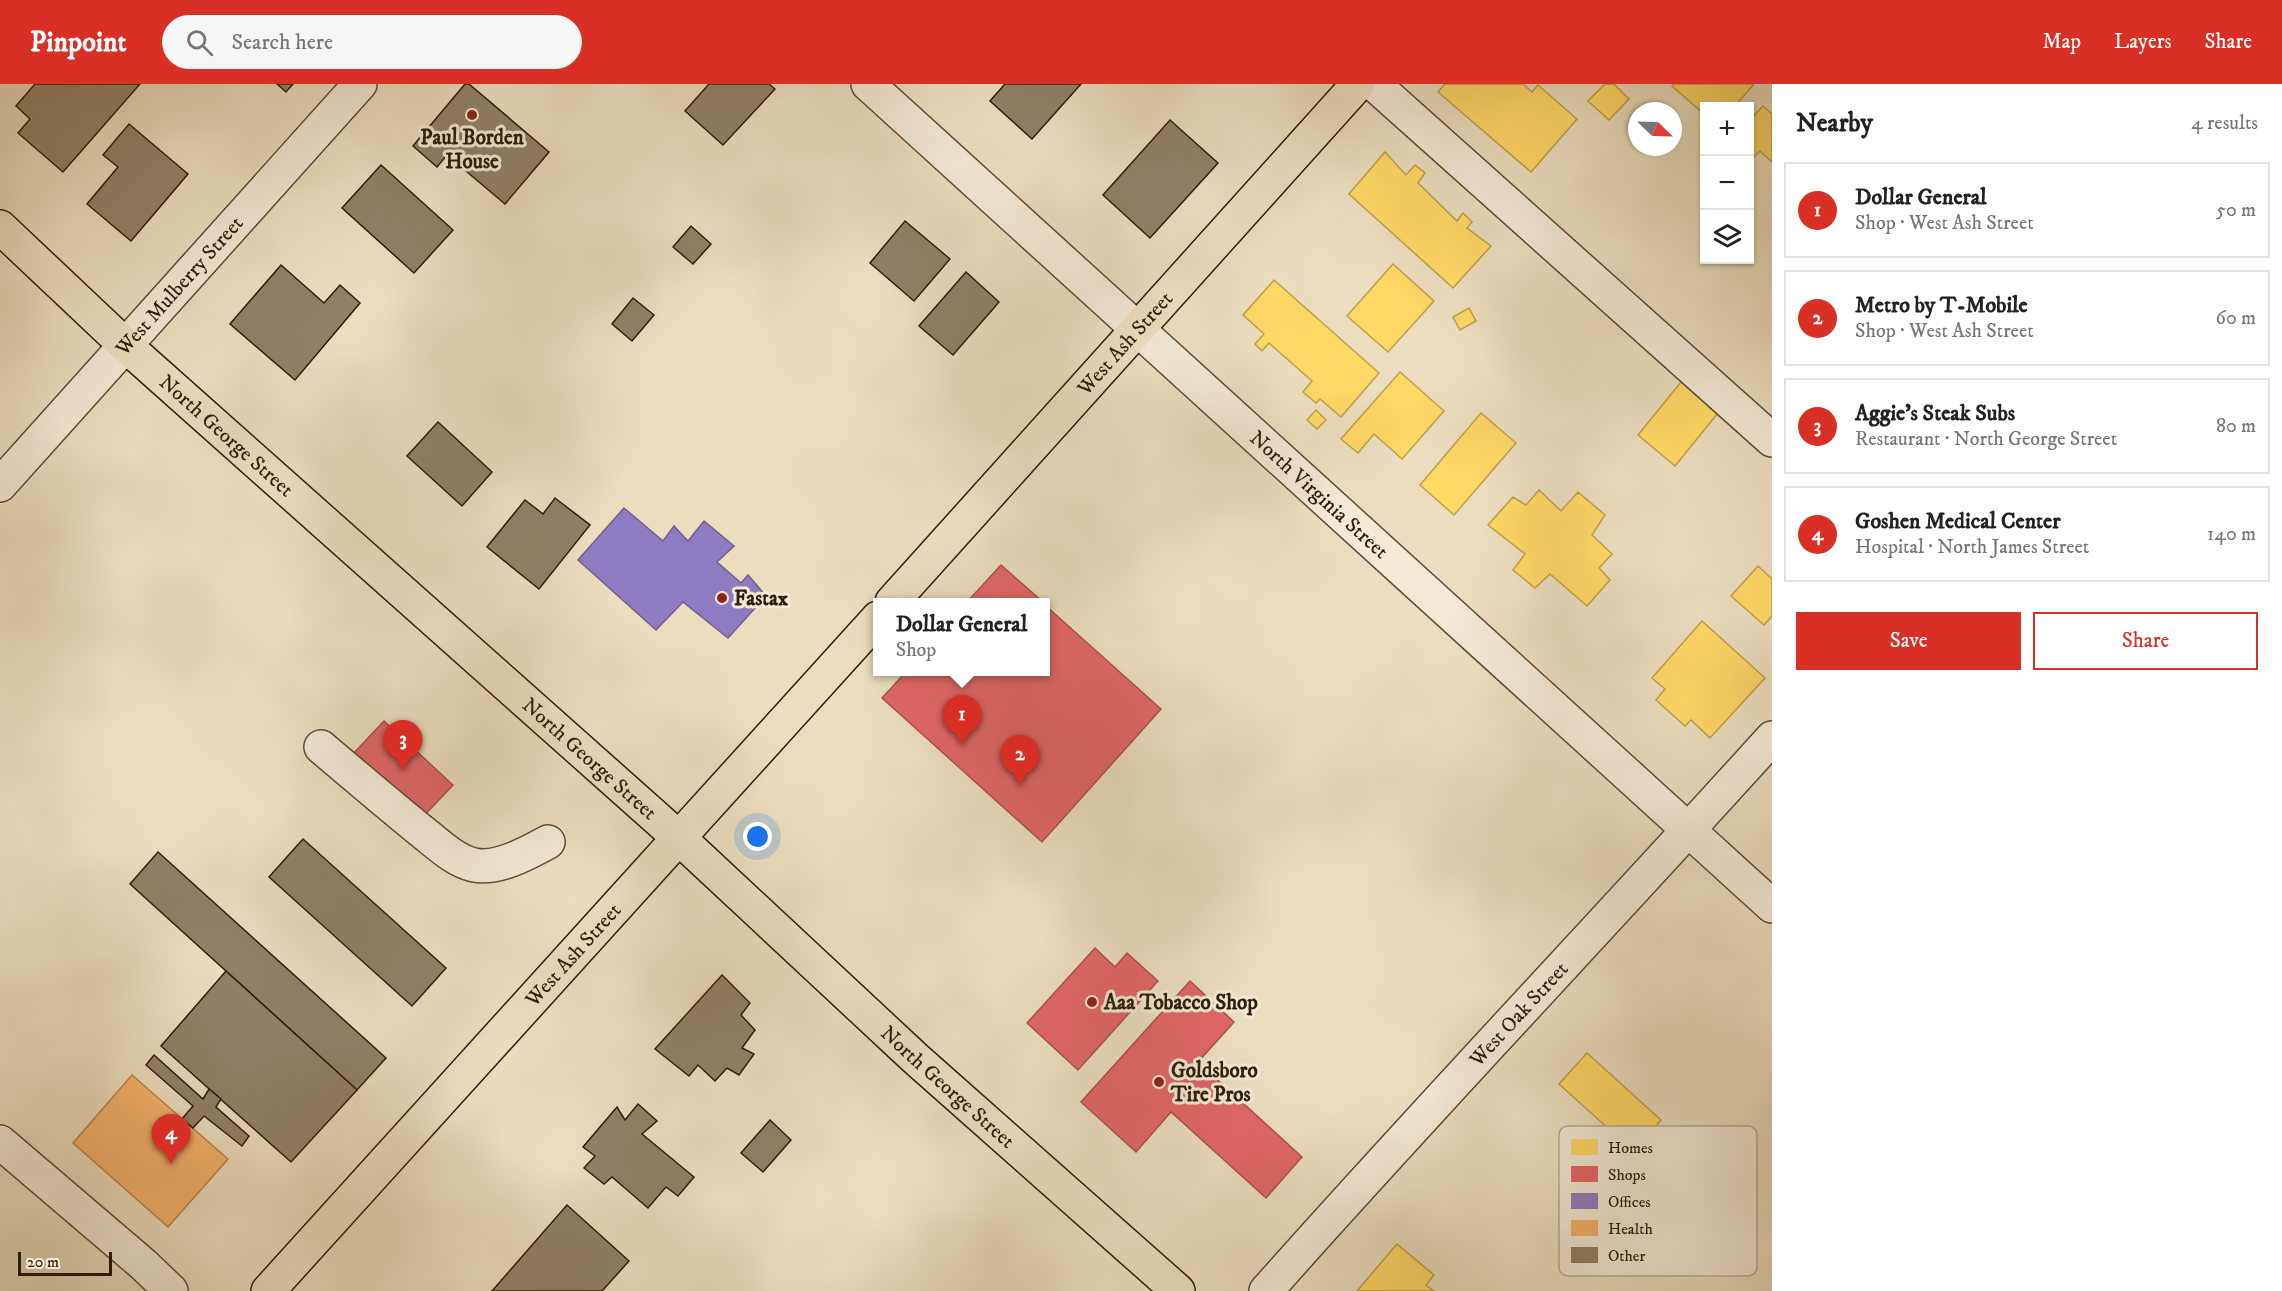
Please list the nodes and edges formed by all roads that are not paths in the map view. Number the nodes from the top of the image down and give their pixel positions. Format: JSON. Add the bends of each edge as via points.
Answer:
{"nodes":[{"id":1,"x":360,"y":84,"type":"edge"},
{"id":2,"x":868,"y":84,"type":"edge"},
{"id":3,"x":1358,"y":84,"type":"edge"},
{"id":4,"x":1374,"y":84,"type":"edge"},
{"id":5,"x":0,"y":227,"type":"edge"},
{"id":6,"x":1139,"y":330,"type":"junction"},
{"id":7,"x":125,"y":345,"type":"junction"},
{"id":8,"x":1772,"y":440,"type":"edge"},
{"id":9,"x":0,"y":485,"type":"edge"},
{"id":10,"x":897,"y":598,"type":"edge"},
{"id":11,"x":873,"y":624,"type":"edge"},
{"id":12,"x":1772,"y":738,"type":"edge"},
{"id":13,"x":321,"y":747,"type":"dead end"},
{"id":14,"x":1689,"y":830,"type":"junction"},
{"id":15,"x":679,"y":838,"type":"junction"},
{"id":16,"x":548,"y":842,"type":"dead end"},
{"id":17,"x":1772,"y":906,"type":"edge"},
{"id":18,"x":0,"y":1142,"type":"edge"},
{"id":19,"x":171,"y":1291,"type":"edge"},
{"id":20,"x":268,"y":1291,"type":"edge"},
{"id":21,"x":1178,"y":1291,"type":"edge"},
{"id":22,"x":1266,"y":1291,"type":"edge"}],
"edges":[{"from":1,"to":7,"type":"street","name":"West Mulberry Street"},
{"from":2,"to":6,"type":"street","name":"North Virginia Street"},
{"from":3,"to":6,"type":"main road","name":"West Ash Street"},
{"from":4,"to":8,"type":"street"},
{"from":5,"to":7,"type":"main road","name":"North George Street"},
{"from":6,"to":10,"type":"main road","name":"West Ash Street"},
{"from":6,"to":14,"type":"street","name":"North Virginia Street"},
{"from":7,"to":9,"type":"street","name":"West Mulberry Street"},
{"from":7,"to":15,"type":"main road","name":"North George Street"},
{"from":11,"to":15,"type":"main road","name":"West Ash Street"},
{"from":12,"to":14,"type":"street","name":"West Oak Street"},
{"from":13,"to":16,"type":"street","via":[[453,856],[475,865],[502,862]]},
{"from":14,"to":17,"type":"street","name":"North Virginia Street"},
{"from":14,"to":22,"type":"street","name":"West Oak Street"},
{"from":15,"to":20,"type":"main road","name":"West Ash Street"},
{"from":15,"to":21,"type":"main road","name":"North George Street","via":[[915,1058]]},
{"from":18,"to":19,"type":"street"}]}
